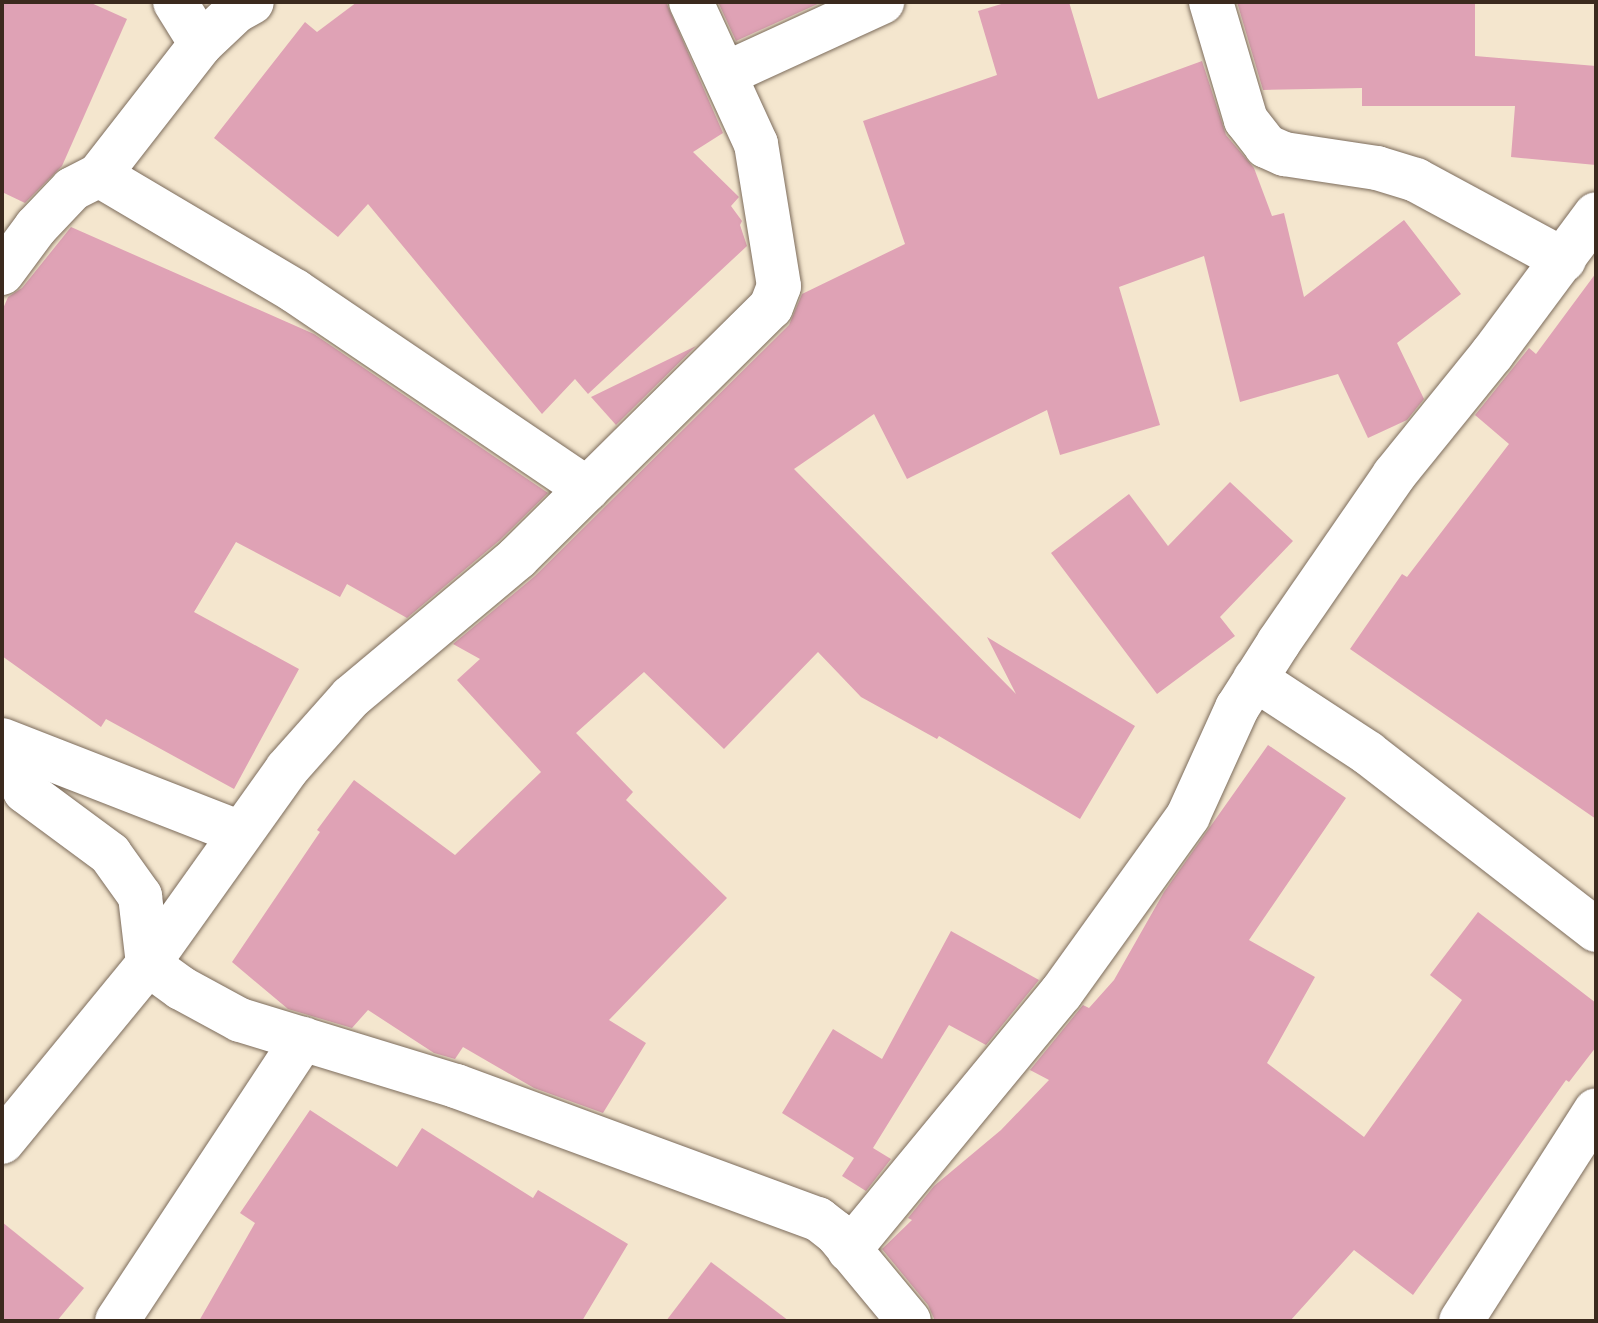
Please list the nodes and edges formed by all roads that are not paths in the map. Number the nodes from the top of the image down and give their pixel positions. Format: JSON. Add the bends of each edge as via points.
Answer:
{"nodes":[{"id":1,"x":175,"y":2,"type":"edge"},
{"id":2,"x":252,"y":2,"type":"edge"},
{"id":3,"x":691,"y":2,"type":"edge"},
{"id":4,"x":882,"y":2,"type":"edge"},
{"id":5,"x":1211,"y":2,"type":"edge"},
{"id":6,"x":201,"y":44,"type":"junction"},
{"id":7,"x":725,"y":74,"type":"junction"},
{"id":8,"x":99,"y":175,"type":"junction"},
{"id":9,"x":1596,"y":214,"type":"edge"},
{"id":10,"x":1564,"y":260,"type":"junction"},
{"id":11,"x":2,"y":273,"type":"edge"},
{"id":12,"x":587,"y":489,"type":"junction"},
{"id":13,"x":1255,"y":679,"type":"junction"},
{"id":14,"x":2,"y":740,"type":"edge"},
{"id":15,"x":241,"y":833,"type":"junction"},
{"id":16,"x":1596,"y":930,"type":"edge"},
{"id":17,"x":148,"y":964,"type":"junction"},
{"id":18,"x":303,"y":1039,"type":"junction"},
{"id":19,"x":1596,"y":1110,"type":"edge"},
{"id":20,"x":2,"y":1142,"type":"edge"},
{"id":21,"x":849,"y":1250,"type":"junction"},
{"id":22,"x":902,"y":1315,"type":"edge"},
{"id":23,"x":117,"y":1321,"type":"edge"},
{"id":24,"x":1461,"y":1321,"type":"edge"}],
"edges":[{"from":1,"to":6,"type":"street"},
{"from":2,"to":6,"type":"street"},
{"from":3,"to":7,"type":"street"},
{"from":4,"to":7,"type":"street"},
{"from":5,"to":10,"type":"street","via":[[1246,120],[1266,146],[1416,180]]},
{"from":6,"to":8,"type":"street"},
{"from":7,"to":12,"type":"street","via":[[756,144],[779,286],[771,307]]},
{"from":8,"to":11,"type":"street","via":[[72,189]]},
{"from":8,"to":12,"type":"street","via":[[295,291]]},
{"from":9,"to":10,"type":"street"},
{"from":10,"to":13,"type":"street","via":[[1394,475]]},
{"from":12,"to":15,"type":"street","via":[[517,558],[351,697],[287,769]]},
{"from":13,"to":16,"type":"street","via":[[1368,753]]},
{"from":13,"to":21,"type":"street","via":[[1188,816],[1061,993]]},
{"from":14,"to":15,"type":"street"},
{"from":14,"to":17,"type":"street","via":[[25,791],[110,854],[140,896]]},
{"from":15,"to":17,"type":"street"},
{"from":17,"to":18,"type":"street","via":[[240,1020]]},
{"from":17,"to":20,"type":"street"},
{"from":18,"to":21,"type":"street","via":[[456,1086],[818,1219]]},
{"from":18,"to":23,"type":"street"},
{"from":19,"to":24,"type":"street"},
{"from":21,"to":22,"type":"street"}]}
